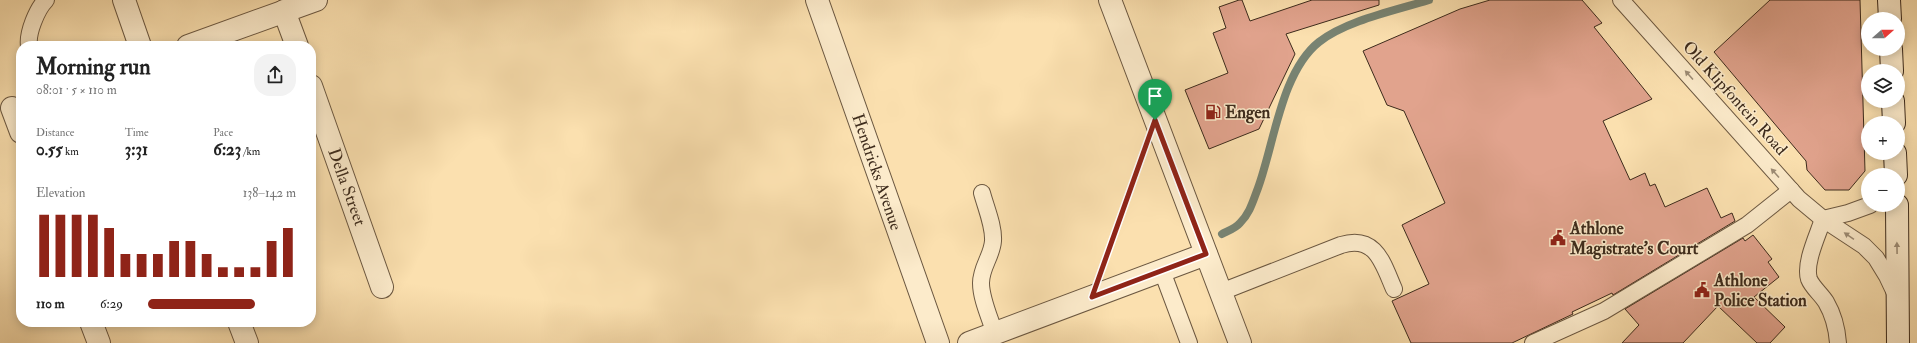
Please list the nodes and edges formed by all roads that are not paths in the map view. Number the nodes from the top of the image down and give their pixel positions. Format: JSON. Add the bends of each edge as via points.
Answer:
{"nodes":[{"id":1,"x":46,"y":0,"type":"edge"},
{"id":2,"x":124,"y":0,"type":"edge"},
{"id":3,"x":316,"y":0,"type":"edge"},
{"id":4,"x":817,"y":0,"type":"edge"},
{"id":5,"x":1110,"y":0,"type":"edge"},
{"id":6,"x":1621,"y":0,"type":"edge"},
{"id":7,"x":1889,"y":0,"type":"edge"},
{"id":8,"x":284,"y":11,"type":"junction"},
{"id":9,"x":1890,"y":12,"type":"edge"},
{"id":10,"x":30,"y":41,"type":"edge"},
{"id":11,"x":138,"y":41,"type":"edge"},
{"id":12,"x":202,"y":41,"type":"edge"},
{"id":13,"x":295,"y":41,"type":"edge"},
{"id":14,"x":316,"y":100,"type":"edge"},
{"id":15,"x":11,"y":109,"type":"edge"},
{"id":16,"x":16,"y":120,"type":"edge"},
{"id":17,"x":1791,"y":190,"type":"junction"},
{"id":18,"x":982,"y":193,"type":"dead end"},
{"id":19,"x":1861,"y":208,"type":"edge"},
{"id":20,"x":1896,"y":212,"type":"edge"},
{"id":21,"x":1823,"y":219,"type":"junction"},
{"id":22,"x":1206,"y":254,"type":"junction"},
{"id":23,"x":1162,"y":271,"type":"junction"},
{"id":24,"x":382,"y":287,"type":"dead end"},
{"id":25,"x":1394,"y":289,"type":"dead end"},
{"id":26,"x":1220,"y":292,"type":"junction"},
{"id":27,"x":1898,"y":299,"type":"junction"},
{"id":28,"x":93,"y":327,"type":"edge"},
{"id":29,"x":241,"y":327,"type":"edge"},
{"id":30,"x":995,"y":334,"type":"junction"},
{"id":31,"x":99,"y":343,"type":"edge"},
{"id":32,"x":247,"y":343,"type":"edge"},
{"id":33,"x":938,"y":343,"type":"edge"},
{"id":34,"x":969,"y":343,"type":"edge"},
{"id":35,"x":1189,"y":343,"type":"edge"},
{"id":36,"x":1240,"y":343,"type":"edge"},
{"id":37,"x":1533,"y":343,"type":"edge"},
{"id":38,"x":1838,"y":343,"type":"edge"},
{"id":39,"x":1898,"y":343,"type":"edge"}],
"edges":[{"from":1,"to":10,"type":"lane","via":[[40,6]]},
{"from":2,"to":11,"type":"street"},
{"from":3,"to":8,"type":"street"},
{"from":4,"to":33,"type":"street","name":"Hendricks Avenue"},
{"from":5,"to":22,"type":"street"},
{"from":17,"to":6,"type":"lane","name":"Old Klipfontein Road","one_way":true},
{"from":7,"to":9,"type":"street"},
{"from":8,"to":12,"type":"street"},
{"from":8,"to":13,"type":"street"},
{"from":14,"to":24,"type":"street","name":"Della Street"},
{"from":15,"to":16,"type":"street"},
{"from":17,"to":21,"type":"lane","name":"Old Klipfontein Road"},
{"from":17,"to":37,"type":"lane","via":[[1748,224],[1604,311]]},
{"from":18,"to":30,"type":"lane","via":[[993,231],[993,241],[984,264],[981,283]]},
{"from":19,"to":21,"type":"lane"},
{"from":27,"to":20,"type":"street","one_way":true},
{"from":27,"to":21,"type":"lane","name":"Old Klipfontein Road","one_way":true,"via":[[1873,255]]},
{"from":21,"to":38,"type":"lane","via":[[1809,262],[1809,280],[1831,311]]},
{"from":22,"to":23,"type":"street"},
{"from":22,"to":26,"type":"street"},
{"from":23,"to":30,"type":"street"},
{"from":23,"to":35,"type":"lane"},
{"from":25,"to":26,"type":"lane","via":[[1380,257],[1373,249],[1357,242],[1341,245]]},
{"from":26,"to":36,"type":"street"},
{"from":27,"to":39,"type":"street"},
{"from":28,"to":31,"type":"street"},
{"from":29,"to":32,"type":"street"},
{"from":30,"to":34,"type":"street"}]}
